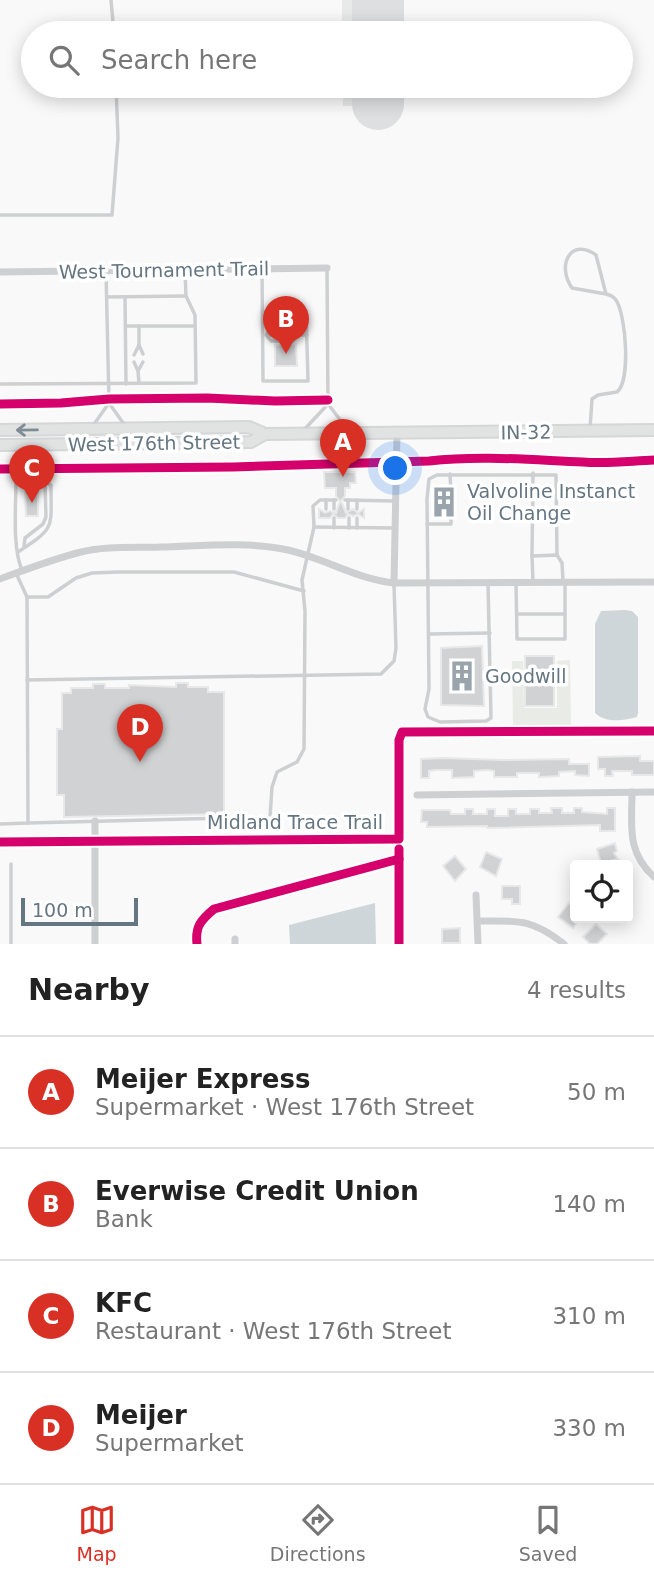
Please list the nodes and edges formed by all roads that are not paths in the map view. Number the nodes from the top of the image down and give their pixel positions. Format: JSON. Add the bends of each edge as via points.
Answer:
{"nodes":[{"id":1,"x":111,"y":0,"type":"edge"},
{"id":2,"x":113,"y":21,"type":"edge"},
{"id":3,"x":116,"y":98,"type":"edge"},
{"id":4,"x":0,"y":215,"type":"edge"},
{"id":5,"x":262,"y":268,"type":"junction"},
{"id":6,"x":327,"y":268,"type":"joint"},
{"id":7,"x":185,"y":269,"type":"junction"},
{"id":8,"x":106,"y":271,"type":"junction"},
{"id":9,"x":0,"y":272,"type":"edge"},
{"id":10,"x":606,"y":294,"type":"junction"},
{"id":11,"x":186,"y":296,"type":"junction"},
{"id":12,"x":107,"y":297,"type":"junction"},
{"id":13,"x":125,"y":297,"type":"junction"},
{"id":14,"x":262,"y":312,"type":"junction"},
{"id":15,"x":126,"y":326,"type":"junction"},
{"id":16,"x":139,"y":326,"type":"junction"},
{"id":17,"x":195,"y":326,"type":"junction"},
{"id":18,"x":264,"y":335,"type":"junction"},
{"id":19,"x":307,"y":335,"type":"junction"},
{"id":20,"x":139,"y":345,"type":"junction"},
{"id":21,"x":138,"y":371,"type":"junction"},
{"id":22,"x":139,"y":383,"type":"junction"},
{"id":23,"x":0,"y":384,"type":"edge"},
{"id":24,"x":108,"y":384,"type":"junction"},
{"id":25,"x":126,"y":384,"type":"junction"},
{"id":26,"x":109,"y":403,"type":"junction"},
{"id":27,"x":328,"y":404,"type":"junction"},
{"id":28,"x":90,"y":429,"type":"junction"},
{"id":29,"x":127,"y":429,"type":"junction"},
{"id":30,"x":0,"y":430,"type":"edge"},
{"id":31,"x":654,"y":430,"type":"edge"},
{"id":32,"x":590,"y":431,"type":"junction"},
{"id":33,"x":351,"y":433,"type":"junction"},
{"id":34,"x":397,"y":433,"type":"junction"},
{"id":35,"x":300,"y":434,"type":"junction"},
{"id":36,"x":265,"y":435,"type":"junction"},
{"id":37,"x":0,"y":445,"type":"edge"},
{"id":38,"x":533,"y":473,"type":"junction"},
{"id":39,"x":450,"y":474,"type":"junction"},
{"id":40,"x":451,"y":494,"type":"dead end"},
{"id":41,"x":326,"y":500,"type":"junction"},
{"id":42,"x":357,"y":500,"type":"junction"},
{"id":43,"x":396,"y":502,"type":"junction"},
{"id":44,"x":451,"y":506,"type":"dead end"},
{"id":45,"x":327,"y":509,"type":"dead end"},
{"id":46,"x":334,"y":509,"type":"dead end"},
{"id":47,"x":348,"y":509,"type":"dead end"},
{"id":48,"x":357,"y":509,"type":"dead end"},
{"id":49,"x":327,"y":518,"type":"dead end"},
{"id":50,"x":334,"y":518,"type":"dead end"},
{"id":51,"x":349,"y":518,"type":"dead end"},
{"id":52,"x":357,"y":518,"type":"dead end"},
{"id":53,"x":427,"y":524,"type":"junction"},
{"id":54,"x":314,"y":527,"type":"junction"},
{"id":55,"x":326,"y":527,"type":"junction"},
{"id":56,"x":334,"y":527,"type":"junction"},
{"id":57,"x":349,"y":528,"type":"junction"},
{"id":58,"x":357,"y":528,"type":"junction"},
{"id":59,"x":396,"y":528,"type":"junction"},
{"id":60,"x":18,"y":552,"type":"junction"},
{"id":61,"x":307,"y":555,"type":"junction"},
{"id":62,"x":557,"y":555,"type":"junction"},
{"id":63,"x":532,"y":556,"type":"junction"},
{"id":64,"x":19,"y":572,"type":"junction"},
{"id":65,"x":0,"y":579,"type":"edge"},
{"id":66,"x":429,"y":582,"type":"junction"},
{"id":67,"x":654,"y":582,"type":"edge"},
{"id":68,"x":394,"y":583,"type":"junction"},
{"id":69,"x":488,"y":583,"type":"junction"},
{"id":70,"x":516,"y":583,"type":"junction"},
{"id":71,"x":533,"y":583,"type":"junction"},
{"id":72,"x":564,"y":583,"type":"junction"},
{"id":73,"x":304,"y":591,"type":"junction"},
{"id":74,"x":27,"y":597,"type":"junction"},
{"id":75,"x":517,"y":614,"type":"junction"},
{"id":76,"x":565,"y":614,"type":"junction"},
{"id":77,"x":490,"y":633,"type":"junction"},
{"id":78,"x":429,"y":634,"type":"junction"},
{"id":79,"x":305,"y":677,"type":"junction"},
{"id":80,"x":27,"y":680,"type":"junction"},
{"id":81,"x":632,"y":792,"type":"junction"},
{"id":82,"x":654,"y":792,"type":"edge"},
{"id":83,"x":417,"y":795,"type":"dead end"},
{"id":84,"x":95,"y":821,"type":"junction"},
{"id":85,"x":28,"y":823,"type":"junction"},
{"id":86,"x":0,"y":824,"type":"edge"},
{"id":87,"x":11,"y":864,"type":"dead end"},
{"id":88,"x":654,"y":877,"type":"edge"},
{"id":89,"x":476,"y":895,"type":"dead end"},
{"id":90,"x":478,"y":921,"type":"junction"},
{"id":91,"x":10,"y":944,"type":"edge"},
{"id":92,"x":95,"y":944,"type":"edge"},
{"id":93,"x":478,"y":944,"type":"edge"},
{"id":94,"x":564,"y":944,"type":"edge"}],
"edges":[{"from":1,"to":2,"type":"lane"},
{"from":3,"to":4,"type":"lane","via":[[112,215]]},
{"from":5,"to":6,"type":"street","name":"West Tournament Trail"},
{"from":5,"to":7,"type":"street","name":"West Tournament Trail"},
{"from":5,"to":14,"type":"lane"},
{"from":6,"to":27,"type":"lane"},
{"from":7,"to":8,"type":"street","name":"West Tournament Trail"},
{"from":7,"to":11,"type":"lane"},
{"from":8,"to":9,"type":"street","name":"West Tournament Trail"},
{"from":8,"to":12,"type":"lane"},
{"from":10,"to":10,"type":"lane","via":[[572,288],[565,278],[570,253],[596,255]]},
{"from":10,"to":32,"type":"lane","via":[[616,300],[624,323],[625,381],[617,392],[592,399]]},
{"from":11,"to":13,"type":"lane"},
{"from":11,"to":17,"type":"lane"},
{"from":12,"to":13,"type":"lane"},
{"from":12,"to":24,"type":"lane"},
{"from":13,"to":15,"type":"lane"},
{"from":14,"to":18,"type":"lane"},
{"from":14,"to":19,"type":"lane","via":[[306,311]]},
{"from":15,"to":16,"type":"lane"},
{"from":15,"to":25,"type":"lane"},
{"from":16,"to":17,"type":"lane"},
{"from":16,"to":20,"type":"lane"},
{"from":17,"to":22,"type":"lane","via":[[196,383]]},
{"from":18,"to":19,"type":"lane"},
{"from":18,"to":19,"type":"lane","via":[[263,381],[308,381]]},
{"from":20,"to":20,"type":"lane","via":[[139,354]]},
{"from":21,"to":21,"type":"lane","via":[[139,362]]},
{"from":21,"to":22,"type":"lane"},
{"from":22,"to":25,"type":"lane"},
{"from":23,"to":24,"type":"lane"},
{"from":24,"to":25,"type":"lane"},
{"from":24,"to":26,"type":"lane"},
{"from":26,"to":28,"type":"lane"},
{"from":26,"to":29,"type":"lane"},
{"from":27,"to":33,"type":"lane"},
{"from":27,"to":35,"type":"lane"},
{"from":28,"to":29,"type":"main road","name":"West 176th Street"},
{"from":28,"to":30,"type":"main road","name":"West 176th Street","one_way":true},
{"from":29,"to":36,"type":"main road","name":"West 176th Street","via":[[249,428]]},
{"from":31,"to":32,"type":"main road","name":"IN-32"},
{"from":32,"to":34,"type":"main road","name":"IN-32"},
{"from":33,"to":34,"type":"main road","name":"West 176th Street"},
{"from":33,"to":35,"type":"main road","name":"West 176th Street"},
{"from":34,"to":43,"type":"street"},
{"from":35,"to":36,"type":"main road","name":"West 176th Street"},
{"from":36,"to":37,"type":"main road","name":"West 176th Street","via":[[251,442]]},
{"from":38,"to":39,"type":"lane"},
{"from":38,"to":62,"type":"lane","via":[[556,475]]},
{"from":38,"to":63,"type":"lane"},
{"from":39,"to":40,"type":"lane"},
{"from":39,"to":53,"type":"lane","via":[[429,479]]},
{"from":41,"to":45,"type":"lane"},
{"from":41,"to":46,"type":"lane","via":[[335,500]]},
{"from":41,"to":54,"type":"lane","via":[[313,506]]},
{"from":42,"to":43,"type":"lane"},
{"from":42,"to":47,"type":"lane","via":[[347,500]]},
{"from":42,"to":48,"type":"lane"},
{"from":43,"to":59,"type":"street"},
{"from":44,"to":53,"type":"lane","via":[[451,524]]},
{"from":49,"to":55,"type":"lane"},
{"from":50,"to":56,"type":"lane"},
{"from":51,"to":57,"type":"lane"},
{"from":52,"to":58,"type":"lane"},
{"from":53,"to":66,"type":"lane"},
{"from":54,"to":55,"type":"lane"},
{"from":54,"to":61,"type":"lane"},
{"from":55,"to":56,"type":"lane"},
{"from":56,"to":57,"type":"lane"},
{"from":57,"to":58,"type":"lane"},
{"from":58,"to":59,"type":"lane"},
{"from":59,"to":68,"type":"street"},
{"from":60,"to":60,"type":"lane","via":[[16,481],[45,482],[51,485],[49,529]]},
{"from":60,"to":64,"type":"lane"},
{"from":61,"to":64,"type":"street","via":[[233,545],[105,548]]},
{"from":61,"to":68,"type":"street","via":[[364,578]]},
{"from":61,"to":73,"type":"lane"},
{"from":62,"to":63,"type":"lane"},
{"from":62,"to":72,"type":"lane"},
{"from":63,"to":71,"type":"lane"},
{"from":64,"to":65,"type":"street"},
{"from":64,"to":74,"type":"lane"},
{"from":66,"to":68,"type":"street"},
{"from":66,"to":69,"type":"street"},
{"from":66,"to":78,"type":"lane"},
{"from":67,"to":72,"type":"street"},
{"from":68,"to":79,"type":"lane","via":[[396,648],[389,669],[368,676]]},
{"from":69,"to":70,"type":"street"},
{"from":69,"to":77,"type":"lane"},
{"from":70,"to":71,"type":"street"},
{"from":70,"to":75,"type":"lane"},
{"from":71,"to":72,"type":"street"},
{"from":72,"to":76,"type":"lane"},
{"from":73,"to":74,"type":"lane","via":[[234,572],[118,572],[92,573],[48,597]]},
{"from":73,"to":79,"type":"lane"},
{"from":74,"to":80,"type":"lane"},
{"from":75,"to":76,"type":"lane"},
{"from":75,"to":76,"type":"lane","via":[[517,639],[565,639]]},
{"from":77,"to":78,"type":"lane"},
{"from":77,"to":78,"type":"lane","via":[[491,718],[440,722],[428,717],[425,709]]},
{"from":79,"to":80,"type":"lane"},
{"from":79,"to":84,"type":"lane","via":[[304,749],[298,762],[277,772],[270,817]]},
{"from":80,"to":85,"type":"lane"},
{"from":81,"to":82,"type":"street"},
{"from":81,"to":83,"type":"street"},
{"from":81,"to":88,"type":"street","via":[[634,850]]},
{"from":84,"to":85,"type":"lane"},
{"from":84,"to":92,"type":"street"},
{"from":85,"to":86,"type":"lane"},
{"from":87,"to":91,"type":"lane"},
{"from":89,"to":90,"type":"street"},
{"from":90,"to":93,"type":"street"},
{"from":90,"to":94,"type":"street","via":[[522,921],[545,929]]}]}
